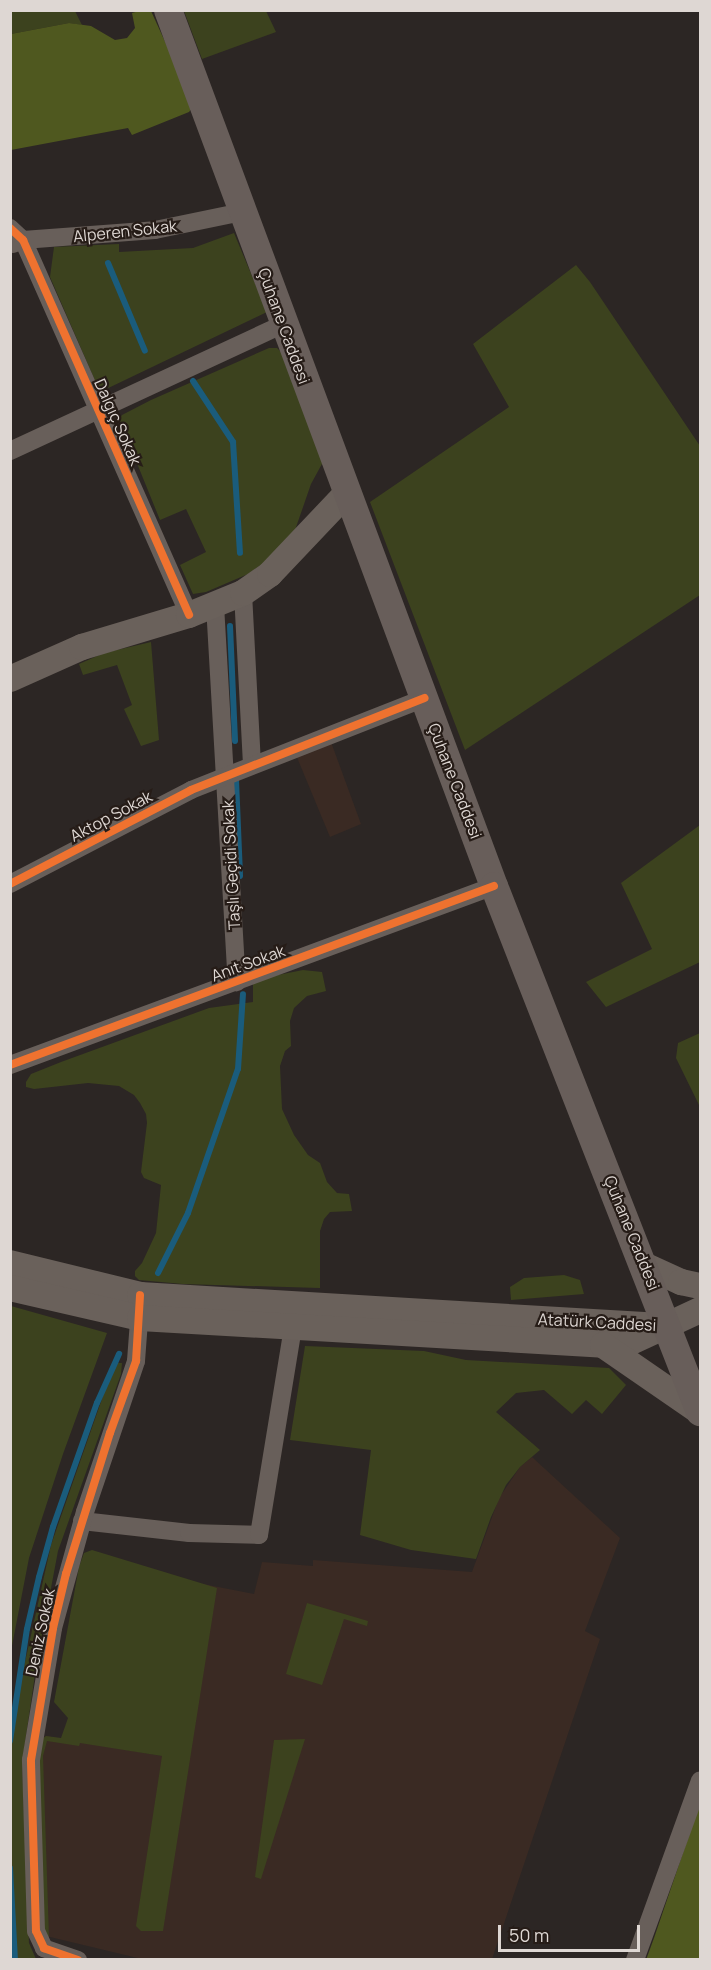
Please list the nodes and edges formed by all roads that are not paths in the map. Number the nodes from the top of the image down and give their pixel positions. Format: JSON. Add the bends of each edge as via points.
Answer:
{"nodes":[{"id":1,"x":168,"y":10,"type":"edge"},
{"id":2,"x":242,"y":212,"type":"junction"},
{"id":3,"x":14,"y":238,"type":"edge"},
{"id":4,"x":284,"y":324,"type":"junction"},
{"id":5,"x":98,"y":412,"type":"junction"},
{"id":6,"x":10,"y":451,"type":"edge"},
{"id":7,"x":347,"y":493,"type":"junction"},
{"id":8,"x":243,"y":592,"type":"junction"},
{"id":9,"x":215,"y":605,"type":"junction"},
{"id":10,"x":189,"y":615,"type":"junction"},
{"id":11,"x":10,"y":679,"type":"edge"},
{"id":12,"x":424,"y":698,"type":"junction"},
{"id":13,"x":252,"y":765,"type":"junction"},
{"id":14,"x":226,"y":775,"type":"junction"},
{"id":15,"x":10,"y":884,"type":"edge"},
{"id":16,"x":494,"y":886,"type":"junction"},
{"id":17,"x":237,"y":982,"type":"junction"},
{"id":18,"x":10,"y":1065,"type":"edge"},
{"id":19,"x":10,"y":1263,"type":"edge"},
{"id":20,"x":644,"y":1265,"type":"junction"},
{"id":21,"x":700,"y":1286,"type":"edge"},
{"id":22,"x":10,"y":1288,"type":"edge"},
{"id":23,"x":140,"y":1306,"type":"junction"},
{"id":24,"x":700,"y":1310,"type":"edge"},
{"id":25,"x":295,"y":1316,"type":"junction"},
{"id":26,"x":667,"y":1326,"type":"junction"},
{"id":27,"x":603,"y":1345,"type":"junction"},
{"id":28,"x":700,"y":1412,"type":"edge"},
{"id":29,"x":82,"y":1521,"type":"junction"},
{"id":30,"x":700,"y":1780,"type":"edge"},
{"id":31,"x":78,"y":1959,"type":"edge"},
{"id":32,"x":635,"y":1959,"type":"edge"}],
"edges":[{"from":1,"to":2,"type":"main road","name":"Çuhane Caddesi"},
{"from":2,"to":3,"type":"street","name":"Alperen Sokak","via":[[155,230]]},
{"from":2,"to":4,"type":"main road","name":"Çuhane Caddesi"},
{"from":3,"to":5,"type":"street","name":"Dalgıç Sokak"},
{"from":4,"to":5,"type":"street"},
{"from":4,"to":7,"type":"main road","name":"Çuhane Caddesi"},
{"from":5,"to":6,"type":"street"},
{"from":5,"to":10,"type":"street","name":"Dalgıç Sokak"},
{"from":7,"to":8,"type":"main road","via":[[270,574]]},
{"from":7,"to":12,"type":"main road","name":"Çuhane Caddesi"},
{"from":8,"to":9,"type":"main road"},
{"from":8,"to":13,"type":"street"},
{"from":9,"to":10,"type":"main road"},
{"from":9,"to":14,"type":"street","name":"Taşlı Geçidi Sokak"},
{"from":10,"to":11,"type":"main road","via":[[82,647]]},
{"from":12,"to":13,"type":"street","name":"Aktop Sokak"},
{"from":12,"to":16,"type":"main road","name":"Çuhane Caddesi"},
{"from":13,"to":14,"type":"street","name":"Aktop Sokak"},
{"from":14,"to":15,"type":"street","name":"Aktop Sokak"},
{"from":14,"to":17,"type":"street","name":"Taşlı Geçidi Sokak"},
{"from":16,"to":17,"type":"street","name":"Anıt Sokak"},
{"from":16,"to":20,"type":"main road","name":"Çuhane Caddesi"},
{"from":17,"to":18,"type":"street","name":"Anıt Sokak"},
{"from":19,"to":23,"type":"main road","name":"Atatürk Caddesi"},
{"from":20,"to":21,"type":"main road"},
{"from":20,"to":26,"type":"main road","name":"Çuhane Caddesi"},
{"from":22,"to":23,"type":"main road","name":"Atatürk Caddesi"},
{"from":23,"to":25,"type":"main road","name":"Atatürk Caddesi"},
{"from":23,"to":29,"type":"street","name":"Deniz Sokak","via":[[136,1361]]},
{"from":24,"to":26,"type":"main road"},
{"from":25,"to":26,"type":"main road","name":"Atatürk Caddesi"},
{"from":25,"to":27,"type":"main road","name":"Atatürk Caddesi"},
{"from":25,"to":29,"type":"street","via":[[259,1535],[189,1533]]},
{"from":26,"to":27,"type":"main road","name":"Atatürk Caddesi","via":[[629,1343]]},
{"from":26,"to":28,"type":"main road","name":"Çuhane Caddesi"},
{"from":27,"to":28,"type":"main road"},
{"from":29,"to":31,"type":"street","name":"Deniz Sokak","via":[[52,1628],[35,1723],[31,1779],[36,1931],[44,1948]]},
{"from":30,"to":32,"type":"street"}]}
